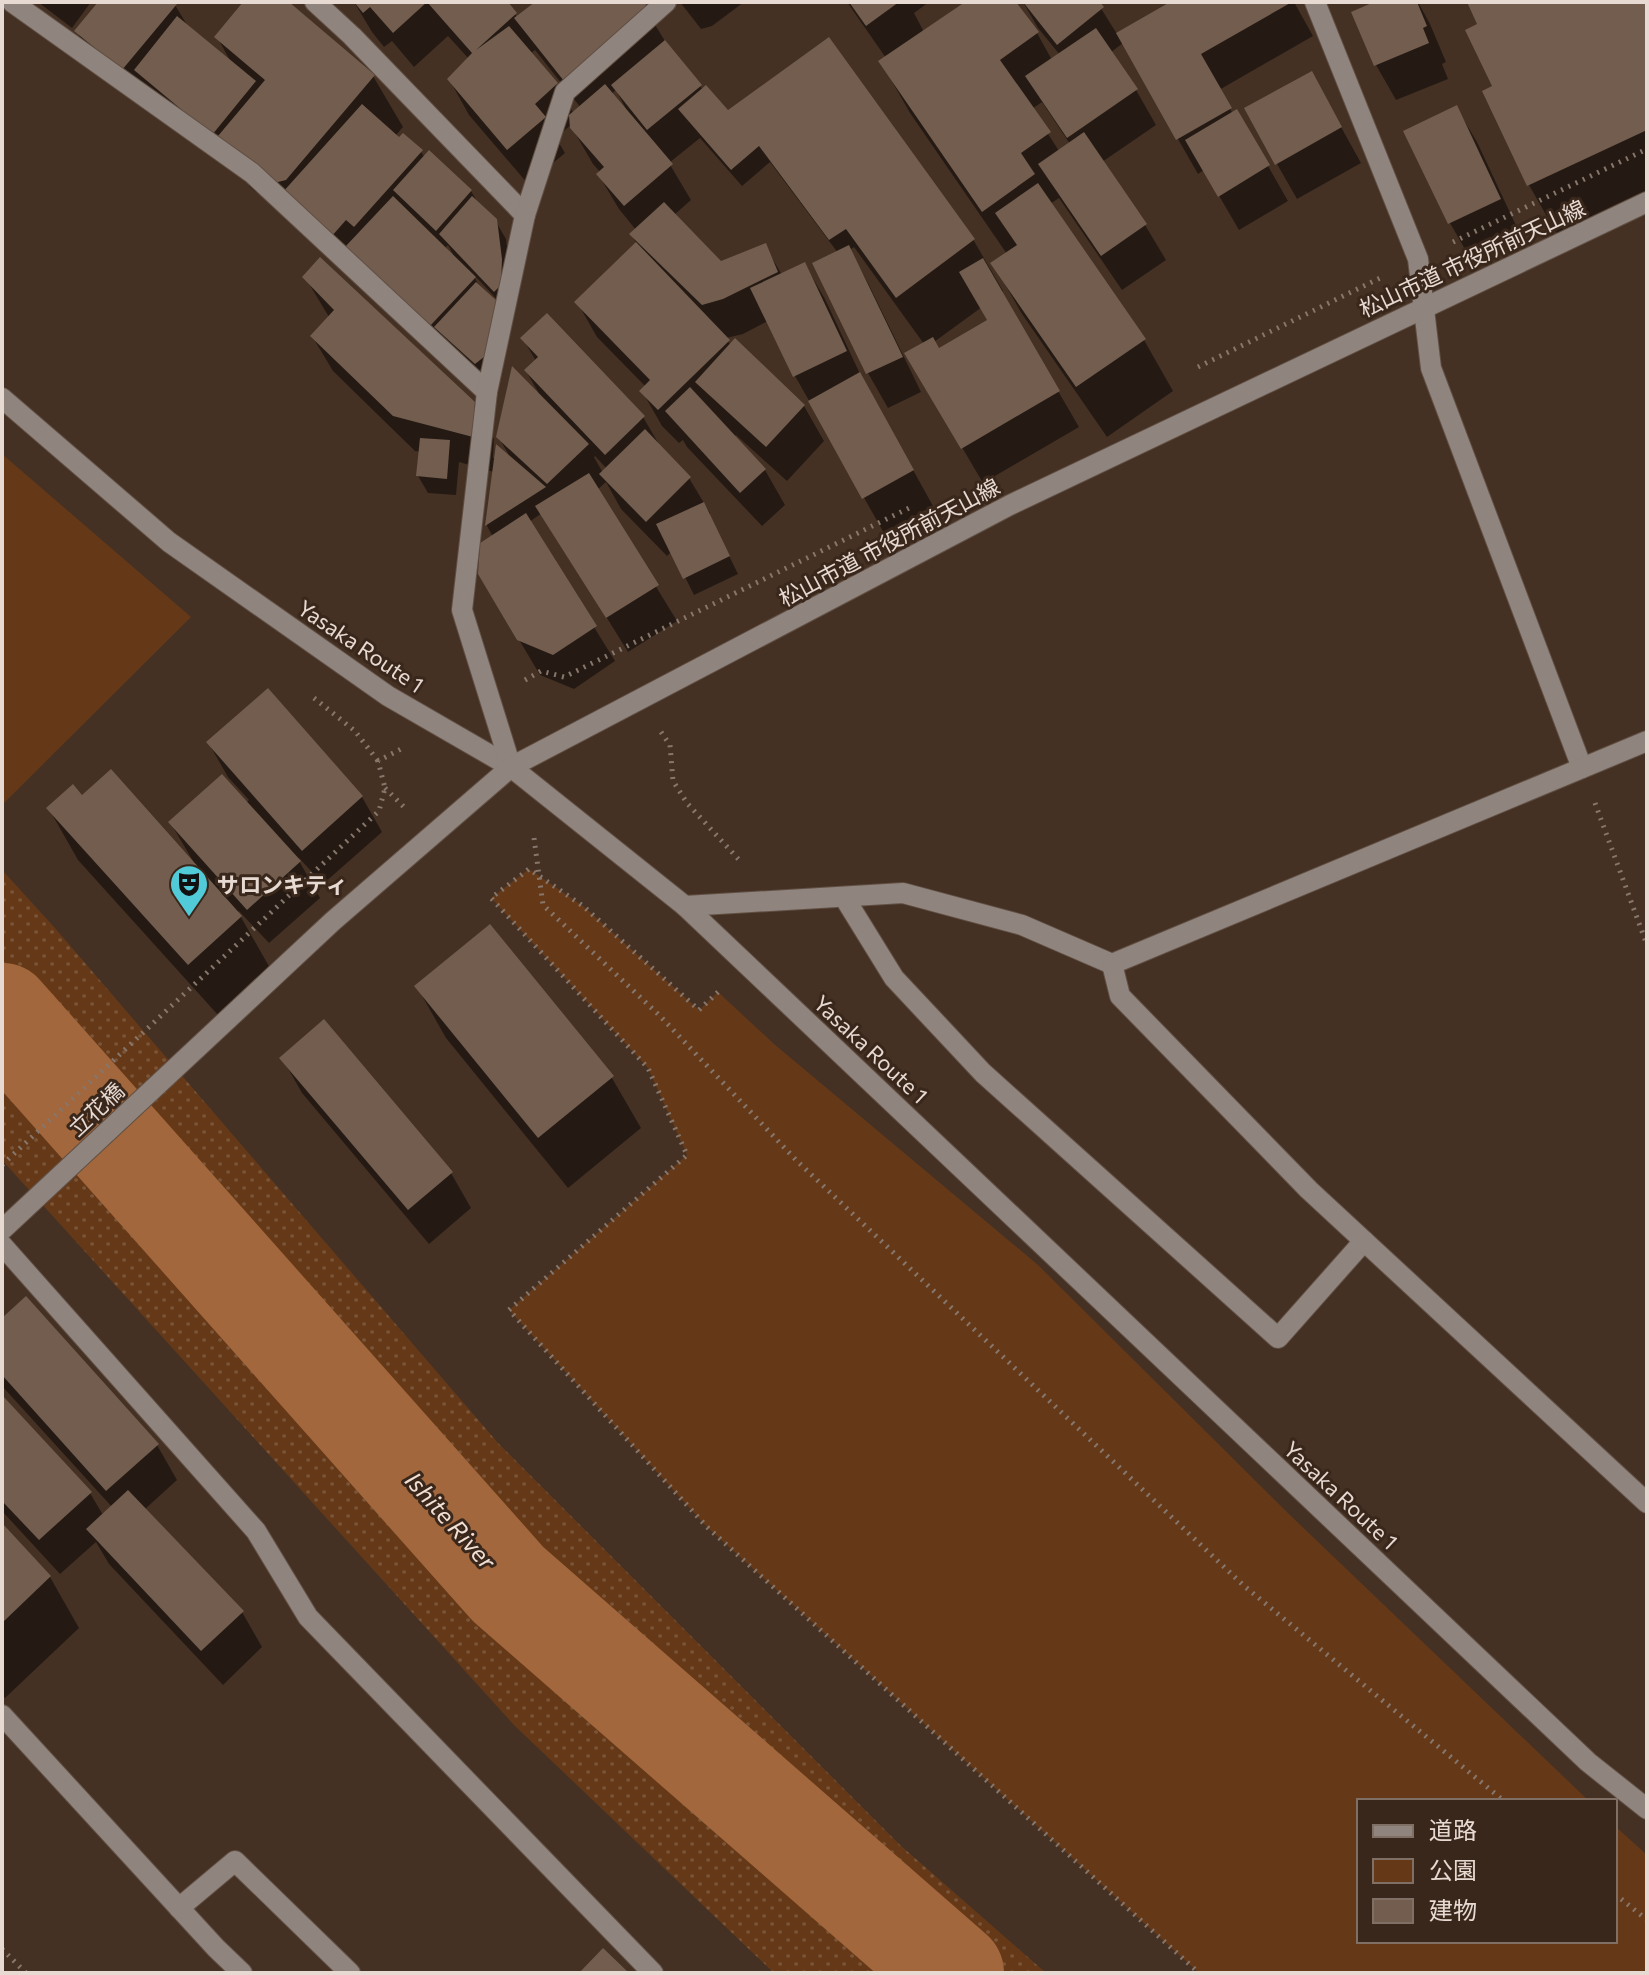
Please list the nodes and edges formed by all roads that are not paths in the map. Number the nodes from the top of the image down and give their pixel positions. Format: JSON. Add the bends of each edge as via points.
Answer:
{"nodes":[{"id":1,"x":12,"y":2,"type":"edge"},
{"id":2,"x":315,"y":2,"type":"edge"},
{"id":3,"x":666,"y":2,"type":"edge"},
{"id":4,"x":1315,"y":2,"type":"edge"},
{"id":5,"x":1647,"y":202,"type":"edge"},
{"id":6,"x":525,"y":215,"type":"junction"},
{"id":7,"x":1424,"y":307,"type":"junction"},
{"id":8,"x":487,"y":392,"type":"junction"},
{"id":9,"x":2,"y":398,"type":"edge"},
{"id":10,"x":1647,"y":741,"type":"edge"},
{"id":11,"x":511,"y":767,"type":"junction"},
{"id":12,"x":1582,"y":768,"type":"junction"},
{"id":13,"x":844,"y":897,"type":"junction"},
{"id":14,"x":685,"y":906,"type":"junction"},
{"id":15,"x":1112,"y":964,"type":"junction"},
{"id":16,"x":219,"y":1026,"type":"joint"},
{"id":17,"x":3,"y":1234,"type":"edge"},
{"id":18,"x":1364,"y":1241,"type":"junction"},
{"id":19,"x":1647,"y":1503,"type":"edge"},
{"id":20,"x":2,"y":1715,"type":"edge"},
{"id":21,"x":1647,"y":1809,"type":"edge"},
{"id":22,"x":179,"y":1908,"type":"junction"},
{"id":23,"x":242,"y":1973,"type":"edge"},
{"id":24,"x":350,"y":1973,"type":"edge"},
{"id":25,"x":653,"y":1973,"type":"edge"}],
"edges":[{"from":1,"to":8,"type":"street","via":[[252,173]]},
{"from":2,"to":6,"type":"street"},
{"from":3,"to":6,"type":"street","via":[[565,92]]},
{"from":4,"to":7,"type":"street","via":[[1418,259]]},
{"from":5,"to":7,"type":"street","name":"松山市道 市役所前天山線"},
{"from":6,"to":8,"type":"street"},
{"from":7,"to":11,"type":"street","name":"松山市道 市役所前天山線","via":[[1010,505]]},
{"from":7,"to":12,"type":"street","via":[[1431,368]]},
{"from":8,"to":11,"type":"street","via":[[462,610]]},
{"from":9,"to":11,"type":"street","name":"Yasaka Route 1","via":[[169,542],[388,696]]},
{"from":10,"to":12,"type":"street"},
{"from":11,"to":14,"type":"street","name":"Yasaka Route 1"},
{"from":11,"to":16,"type":"street","name":"松山市道 市役所前天山線"},
{"from":12,"to":15,"type":"street"},
{"from":13,"to":14,"type":"street"},
{"from":13,"to":15,"type":"street","via":[[903,893],[1022,925]]},
{"from":13,"to":18,"type":"street","via":[[894,978],[983,1073],[1278,1338]]},
{"from":14,"to":21,"type":"street","name":"Yasaka Route 1","via":[[1588,1762]]},
{"from":15,"to":18,"type":"street","via":[[1120,996]]},
{"from":16,"to":17,"type":"street","name":"立花橋"},
{"from":17,"to":25,"type":"street","via":[[256,1531],[308,1617]]},
{"from":18,"to":19,"type":"street"},
{"from":20,"to":22,"type":"street"},
{"from":22,"to":23,"type":"street"},
{"from":22,"to":24,"type":"street","via":[[235,1861]]}]}
